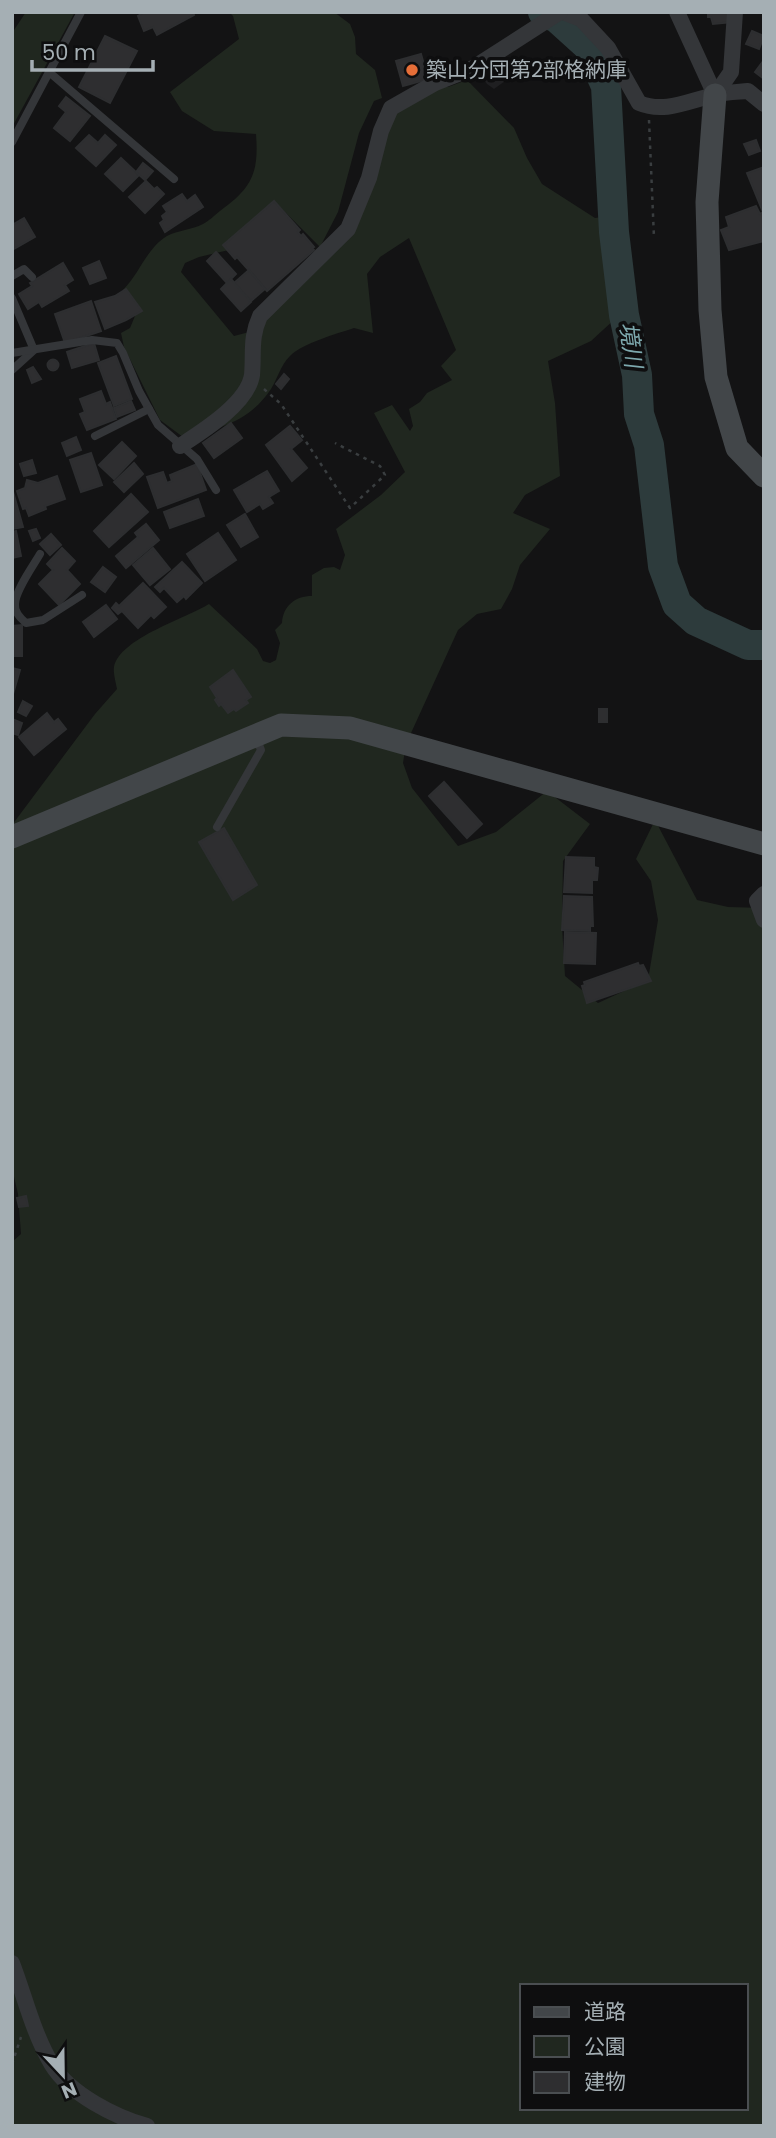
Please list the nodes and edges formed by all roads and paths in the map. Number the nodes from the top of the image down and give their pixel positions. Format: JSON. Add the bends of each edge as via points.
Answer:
{"nodes":[{"id":1,"x":81,"y":12,"type":"edge"},
{"id":2,"x":561,"y":12,"type":"edge"},
{"id":3,"x":677,"y":12,"type":"edge"},
{"id":4,"x":735,"y":12,"type":"edge"},
{"id":5,"x":49,"y":72,"type":"junction"},
{"id":6,"x":715,"y":95,"type":"junction"},
{"id":7,"x":764,"y":104,"type":"edge"},
{"id":8,"x":648,"y":106,"type":"junction"},
{"id":9,"x":12,"y":142,"type":"edge"},
{"id":10,"x":174,"y":180,"type":"dead end"},
{"id":11,"x":654,"y":238,"type":"dead end"},
{"id":12,"x":18,"y":262,"type":"dead end"},
{"id":13,"x":24,"y":269,"type":"junction"},
{"id":14,"x":12,"y":276,"type":"edge"},
{"id":15,"x":32,"y":277,"type":"dead end"},
{"id":16,"x":12,"y":298,"type":"edge"},
{"id":17,"x":34,"y":350,"type":"junction"},
{"id":18,"x":12,"y":353,"type":"edge"},
{"id":19,"x":12,"y":370,"type":"edge"},
{"id":20,"x":251,"y":378,"type":"junction"},
{"id":21,"x":149,"y":409,"type":"junction"},
{"id":22,"x":96,"y":436,"type":"dead end"},
{"id":23,"x":335,"y":443,"type":"dead end"},
{"id":24,"x":180,"y":446,"type":"junction"},
{"id":25,"x":764,"y":476,"type":"edge"},
{"id":26,"x":216,"y":490,"type":"dead end"},
{"id":27,"x":40,"y":554,"type":"dead end"},
{"id":28,"x":82,"y":595,"type":"dead end"},
{"id":29,"x":14,"y":602,"type":"edge"},
{"id":30,"x":255,"y":735,"type":"junction"},
{"id":31,"x":217,"y":827,"type":"dead end"},
{"id":32,"x":12,"y":837,"type":"edge"},
{"id":33,"x":764,"y":844,"type":"edge"},
{"id":34,"x":764,"y":894,"type":"edge"},
{"id":35,"x":764,"y":920,"type":"edge"},
{"id":36,"x":12,"y":1963,"type":"edge"},
{"id":37,"x":147,"y":2126,"type":"edge"}],
"edges":[{"from":1,"to":5,"type":"lane"},
{"from":2,"to":8,"type":"street","via":[[581,19],[608,48],[639,103]]},
{"from":2,"to":20,"type":"street","via":[[472,68],[391,108],[348,229],[260,316],[253,332]]},
{"from":3,"to":6,"type":"street"},
{"from":4,"to":6,"type":"street","via":[[731,72]]},
{"from":5,"to":9,"type":"lane"},
{"from":5,"to":10,"type":"lane"},
{"from":6,"to":7,"type":"street","via":[[748,91]]},
{"from":6,"to":8,"type":"street","via":[[685,105]]},
{"from":6,"to":25,"type":"street","via":[[707,202],[716,377],[737,448]]},
{"from":8,"to":11,"type":"path"},
{"from":12,"to":13,"type":"lane"},
{"from":13,"to":14,"type":"lane"},
{"from":13,"to":15,"type":"lane"},
{"from":16,"to":17,"type":"lane"},
{"from":17,"to":18,"type":"lane"},
{"from":17,"to":19,"type":"lane"},
{"from":17,"to":21,"type":"lane","via":[[92,340],[117,343]]},
{"from":20,"to":23,"type":"path","via":[[281,404],[350,508],[385,475],[380,466]]},
{"from":20,"to":24,"type":"street","via":[[241,398]]},
{"from":21,"to":22,"type":"lane"},
{"from":21,"to":24,"type":"lane"},
{"from":24,"to":26,"type":"lane","via":[[197,459]]},
{"from":27,"to":29,"type":"lane"},
{"from":28,"to":29,"type":"lane","via":[[43,620],[26,623]]},
{"from":30,"to":31,"type":"lane","via":[[261,750]]},
{"from":30,"to":32,"type":"street"},
{"from":30,"to":33,"type":"street","via":[[281,725],[350,728]]},
{"from":34,"to":35,"type":"street","via":[[757,901]]},
{"from":36,"to":37,"type":"street","via":[[28,2014],[62,2078],[125,2120]]}]}
